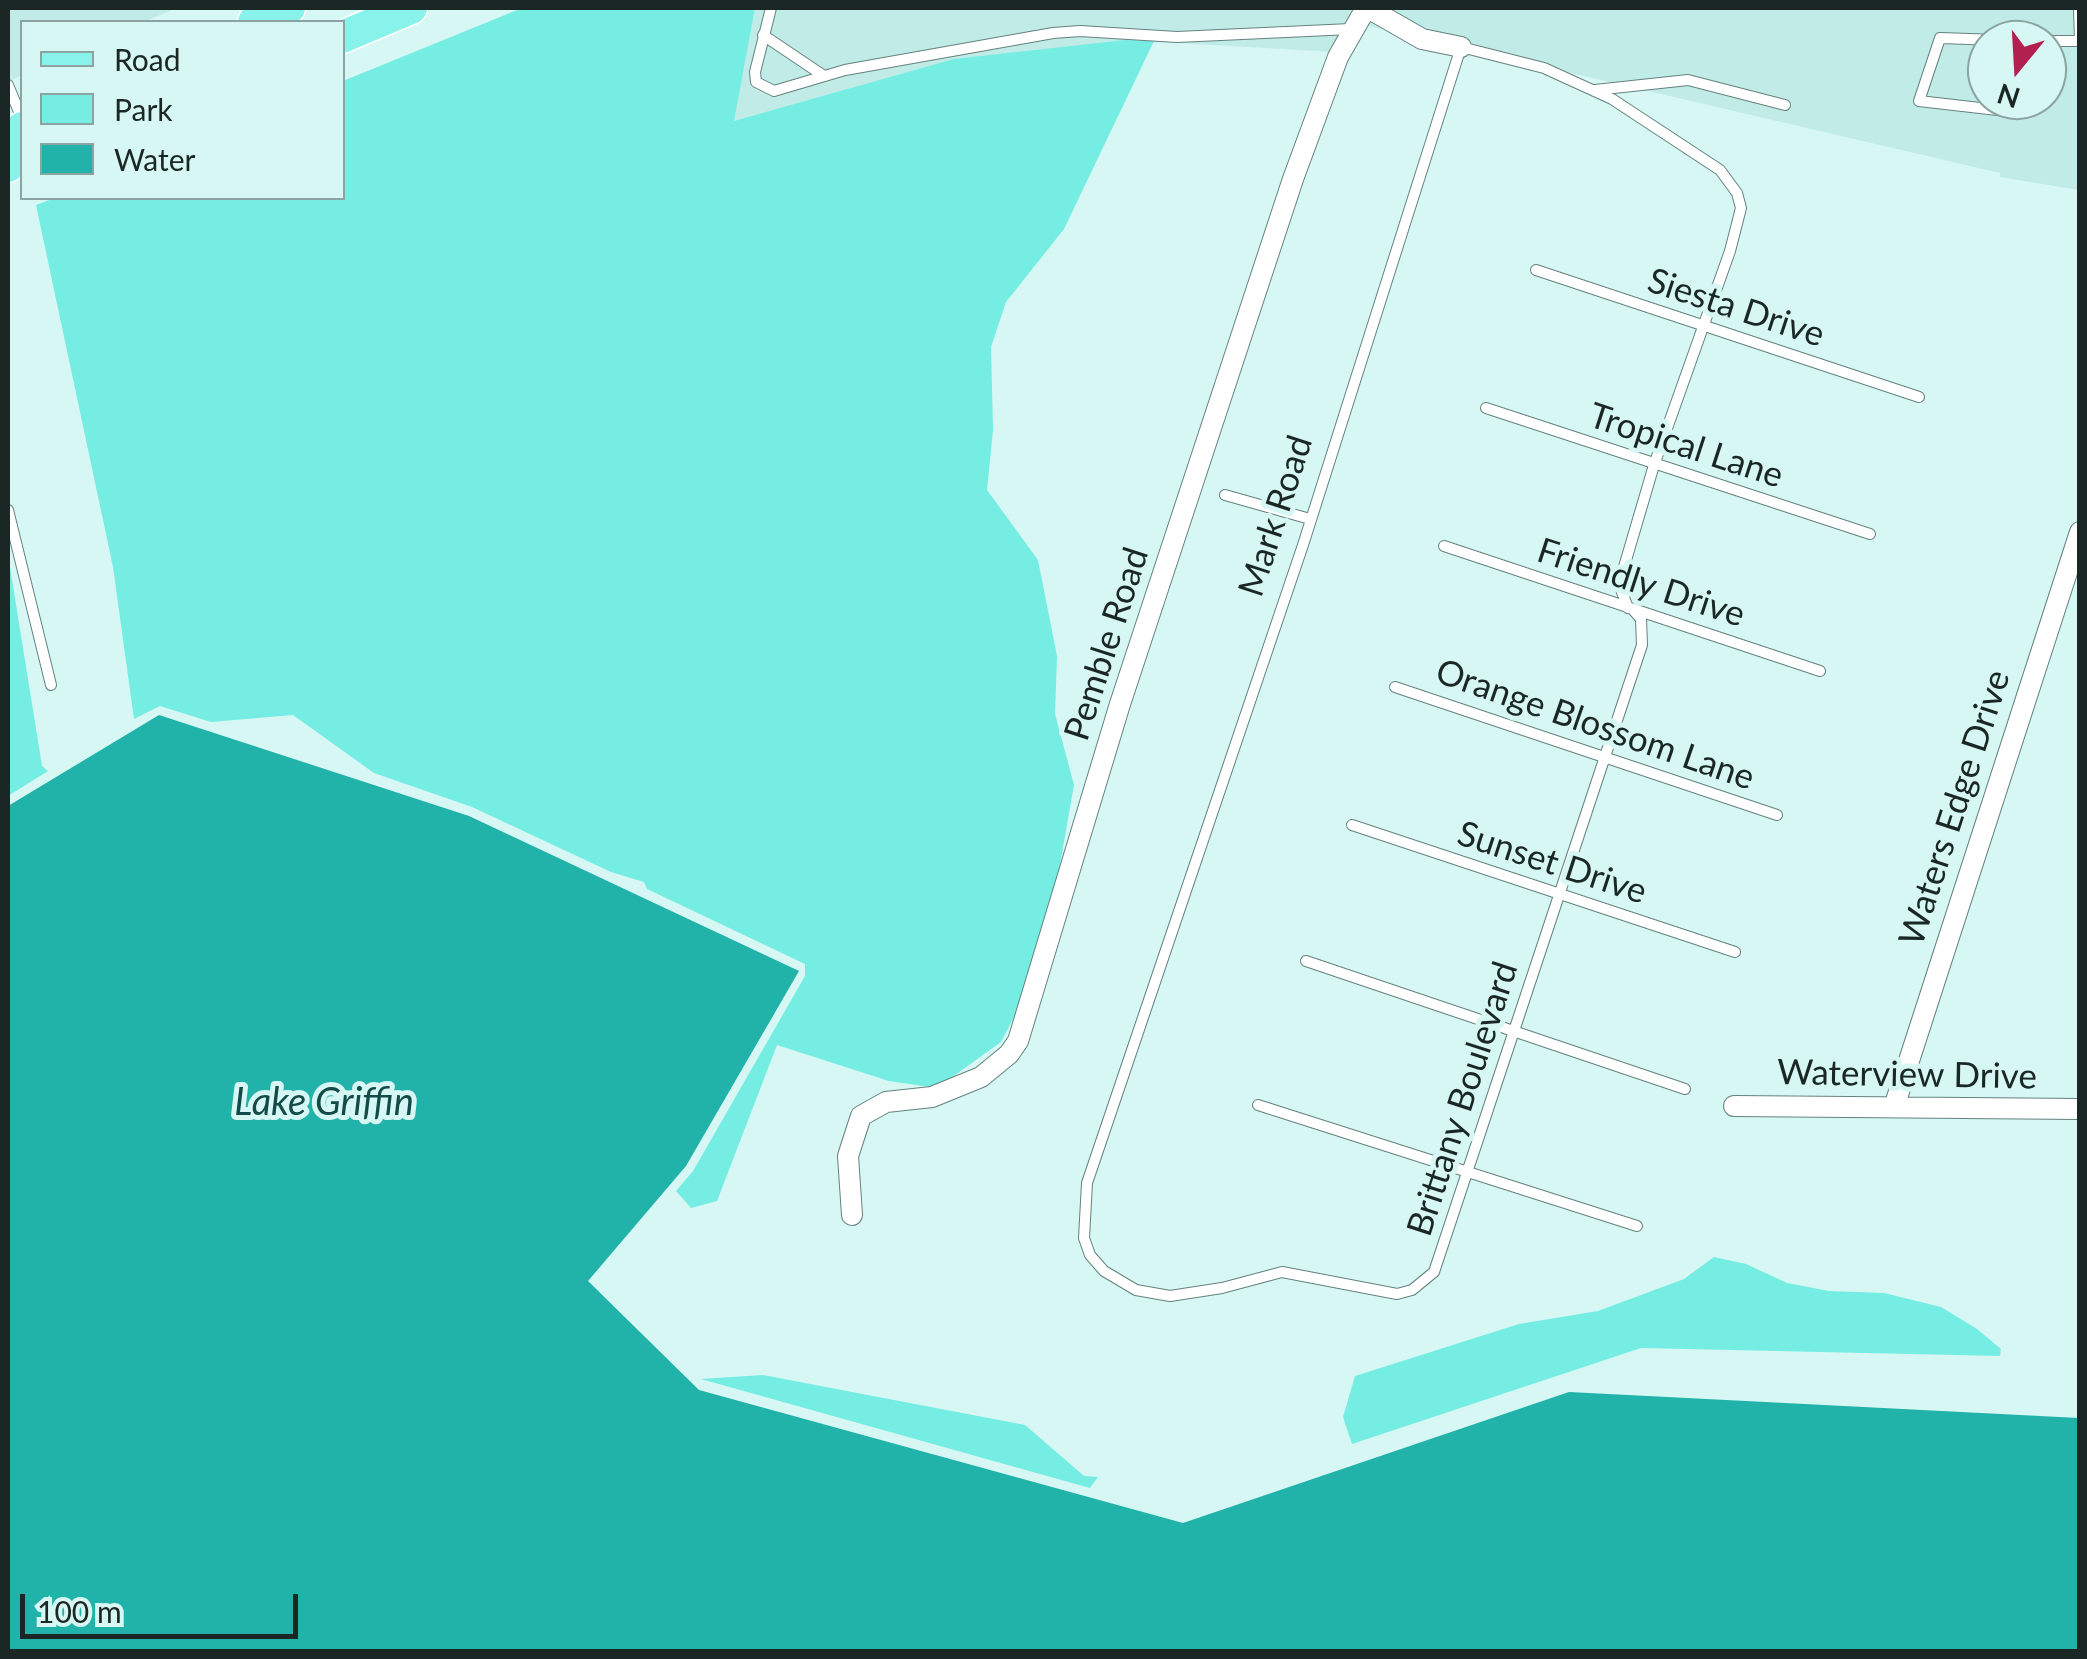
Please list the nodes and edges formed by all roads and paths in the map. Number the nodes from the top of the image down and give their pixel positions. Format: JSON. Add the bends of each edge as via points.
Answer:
{"nodes":[{"id":1,"x":290,"y":8,"type":"edge"},
{"id":2,"x":411,"y":8,"type":"edge"},
{"id":3,"x":771,"y":8,"type":"edge"},
{"id":4,"x":1368,"y":8,"type":"edge"},
{"id":5,"x":2078,"y":8,"type":"edge"},
{"id":6,"x":259,"y":20,"type":"edge"},
{"id":7,"x":1352,"y":29,"type":"junction"},
{"id":8,"x":763,"y":35,"type":"junction"},
{"id":9,"x":345,"y":36,"type":"edge"},
{"id":10,"x":1967,"y":39,"type":"edge"},
{"id":11,"x":2079,"y":41,"type":"edge"},
{"id":12,"x":1461,"y":47,"type":"junction"},
{"id":13,"x":824,"y":76,"type":"junction"},
{"id":14,"x":8,"y":85,"type":"edge"},
{"id":15,"x":1594,"y":90,"type":"junction"},
{"id":16,"x":1785,"y":105,"type":"dead end"},
{"id":17,"x":1967,"y":106,"type":"edge"},
{"id":18,"x":20,"y":118,"type":"edge"},
{"id":19,"x":20,"y":129,"type":"edge"},
{"id":20,"x":8,"y":166,"type":"edge"},
{"id":21,"x":1536,"y":270,"type":"dead end"},
{"id":22,"x":1704,"y":328,"type":"junction"},
{"id":23,"x":1919,"y":397,"type":"dead end"},
{"id":24,"x":1486,"y":408,"type":"dead end"},
{"id":25,"x":1654,"y":465,"type":"junction"},
{"id":26,"x":1225,"y":495,"type":"dead end"},
{"id":27,"x":8,"y":510,"type":"edge"},
{"id":28,"x":1310,"y":519,"type":"junction"},
{"id":29,"x":2080,"y":532,"type":"edge"},
{"id":30,"x":1870,"y":534,"type":"dead end"},
{"id":31,"x":1444,"y":546,"type":"dead end"},
{"id":32,"x":1630,"y":609,"type":"junction"},
{"id":33,"x":1820,"y":672,"type":"dead end"},
{"id":34,"x":51,"y":686,"type":"dead end"},
{"id":35,"x":1395,"y":687,"type":"dead end"},
{"id":36,"x":1606,"y":758,"type":"junction"},
{"id":37,"x":1777,"y":816,"type":"dead end"},
{"id":38,"x":1352,"y":826,"type":"dead end"},
{"id":39,"x":1560,"y":894,"type":"junction"},
{"id":40,"x":1735,"y":952,"type":"dead end"},
{"id":41,"x":1306,"y":961,"type":"dead end"},
{"id":42,"x":1516,"y":1030,"type":"junction"},
{"id":43,"x":1685,"y":1089,"type":"dead end"},
{"id":44,"x":1115,"y":1101,"type":"joint"},
{"id":45,"x":1895,"y":1104,"type":"junction"},
{"id":46,"x":1258,"y":1105,"type":"dead end"},
{"id":47,"x":1734,"y":1106,"type":"dead end"},
{"id":48,"x":2080,"y":1110,"type":"edge"},
{"id":49,"x":1469,"y":1171,"type":"junction"},
{"id":50,"x":852,"y":1215,"type":"dead end"},
{"id":51,"x":1637,"y":1226,"type":"dead end"}],
"edges":[{"from":1,"to":6,"type":"main road"},
{"from":2,"to":9,"type":"main road"},
{"from":3,"to":8,"type":"lane"},
{"from":4,"to":7,"type":"street","name":"Pemble Road"},
{"from":4,"to":12,"type":"street","via":[[1422,39]]},
{"from":5,"to":11,"type":"lane"},
{"from":7,"to":13,"type":"lane","via":[[1177,38],[1080,30]]},
{"from":7,"to":50,"type":"street","name":"Pemble Road","via":[[1293,178],[1120,704],[1018,1041],[981,1077],[932,1097],[886,1102],[862,1116],[848,1156]]},
{"from":8,"to":13,"type":"lane"},
{"from":8,"to":13,"type":"lane","via":[[755,72],[767,90]]},
{"from":10,"to":17,"type":"lane","via":[[1940,38],[1919,101]]},
{"from":12,"to":15,"type":"lane","name":"Brittany Boulevard","via":[[1544,68]]},
{"from":12,"to":28,"type":"lane","name":"Mark Road"},
{"from":14,"to":18,"type":"lane"},
{"from":15,"to":16,"type":"lane","via":[[1688,80]]},
{"from":15,"to":22,"type":"lane","name":"Brittany Boulevard","via":[[1720,170],[1737,193],[1738,226]]},
{"from":19,"to":20,"type":"main road"},
{"from":21,"to":22,"type":"lane","name":"Siesta Drive"},
{"from":22,"to":23,"type":"lane","name":"Siesta Drive"},
{"from":22,"to":25,"type":"lane","name":"Brittany Boulevard"},
{"from":24,"to":25,"type":"lane","name":"Tropical Lane"},
{"from":25,"to":30,"type":"lane","name":"Tropical Lane"},
{"from":25,"to":32,"type":"lane","name":"Brittany Boulevard","via":[[1619,584]]},
{"from":26,"to":28,"type":"lane"},
{"from":27,"to":34,"type":"lane"},
{"from":28,"to":44,"type":"lane","name":"Mark Road"},
{"from":29,"to":45,"type":"street","name":"Waters Edge Drive"},
{"from":31,"to":32,"type":"lane","name":"Friendly Drive"},
{"from":32,"to":33,"type":"lane","name":"Friendly Drive"},
{"from":32,"to":36,"type":"lane","name":"Brittany Boulevard","via":[[1641,619],[1642,645]]},
{"from":35,"to":36,"type":"lane","name":"Orange Blossom Lane"},
{"from":36,"to":37,"type":"lane","name":"Orange Blossom Lane"},
{"from":36,"to":39,"type":"lane","name":"Brittany Boulevard"},
{"from":38,"to":39,"type":"lane","name":"Sunset Drive"},
{"from":39,"to":40,"type":"lane","name":"Sunset Drive"},
{"from":39,"to":42,"type":"lane","name":"Brittany Boulevard"},
{"from":41,"to":42,"type":"lane"},
{"from":42,"to":43,"type":"lane"},
{"from":42,"to":49,"type":"lane","name":"Brittany Boulevard"},
{"from":44,"to":49,"type":"lane","name":"Brittany Boulevard","via":[[1087,1183],[1084,1238],[1104,1271],[1152,1294],[1194,1294],[1282,1272],[1382,1294],[1412,1290],[1434,1272]]},
{"from":45,"to":47,"type":"street","name":"Waterview Drive"},
{"from":45,"to":48,"type":"street","name":"Waterview Drive"},
{"from":46,"to":49,"type":"lane"},
{"from":49,"to":51,"type":"lane"}]}
